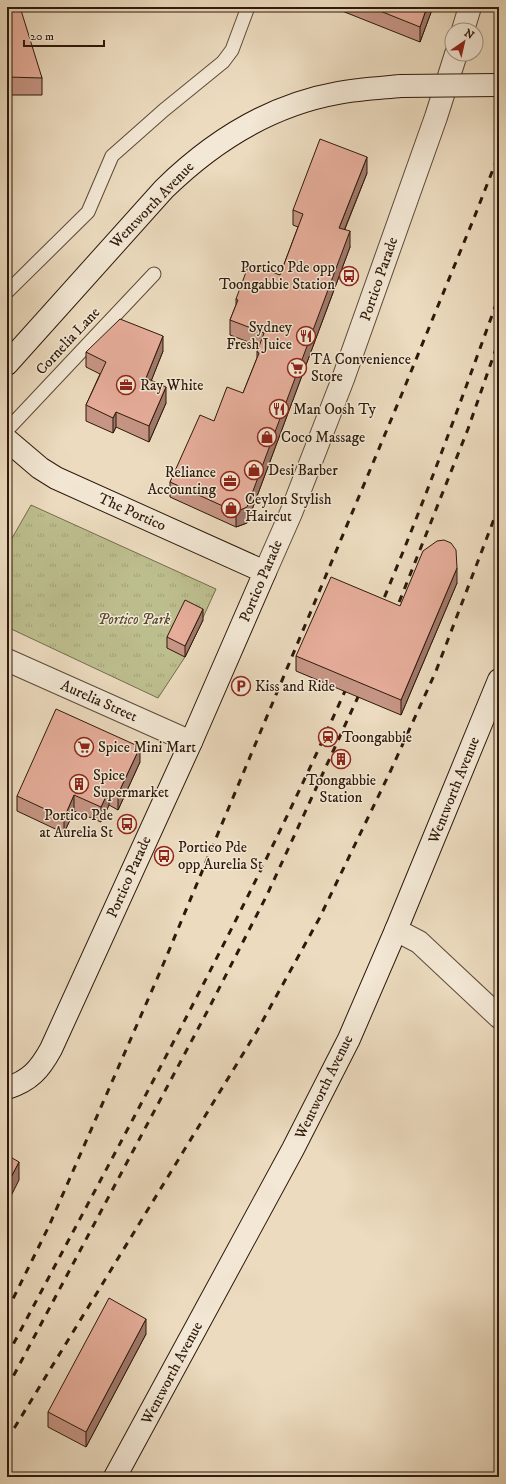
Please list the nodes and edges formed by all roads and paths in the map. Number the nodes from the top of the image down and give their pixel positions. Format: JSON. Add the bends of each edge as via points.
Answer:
{"nodes":[{"id":1,"x":248,"y":7,"type":"edge"},
{"id":2,"x":470,"y":7,"type":"edge"},
{"id":3,"x":465,"y":22,"type":"edge"},
{"id":4,"x":453,"y":62,"type":"edge"},
{"id":5,"x":499,"y":85,"type":"edge"},
{"id":6,"x":154,"y":274,"type":"dead end"},
{"id":7,"x":7,"y":292,"type":"edge"},
{"id":8,"x":7,"y":364,"type":"edge"},
{"id":9,"x":7,"y":430,"type":"edge"},
{"id":10,"x":7,"y":440,"type":"edge"},
{"id":11,"x":265,"y":572,"type":"junction"},
{"id":12,"x":7,"y":660,"type":"edge"},
{"id":13,"x":499,"y":680,"type":"edge"},
{"id":14,"x":191,"y":742,"type":"junction"},
{"id":15,"x":396,"y":930,"type":"junction"},
{"id":16,"x":499,"y":1017,"type":"edge"},
{"id":17,"x":13,"y":1086,"type":"edge"},
{"id":18,"x":115,"y":1477,"type":"edge"}],
"edges":[{"from":1,"to":7,"type":"lane","via":[[232,50],[223,62],[112,156],[88,212]]},
{"from":2,"to":3,"type":"main road"},
{"from":4,"to":11,"type":"main road","name":"Portico Parade","via":[[343,379]]},
{"from":5,"to":8,"type":"main road","name":"Wentworth Avenue","bridge":true,"via":[[401,86],[336,93],[280,110],[233,133],[185,168],[164,189]]},
{"from":6,"to":9,"type":"lane","name":"Cornelia Lane"},
{"from":10,"to":11,"type":"main road","name":"The Portico","via":[[56,478]]},
{"from":11,"to":14,"type":"main road","name":"Portico Parade"},
{"from":12,"to":14,"type":"main road","name":"Aurelia Street"},
{"from":13,"to":15,"type":"main road","name":"Wentworth Avenue"},
{"from":14,"to":17,"type":"main road","name":"Portico Parade","via":[[44,1063],[32,1076]]},
{"from":15,"to":16,"type":"main road","via":[[419,942]]},
{"from":15,"to":18,"type":"main road","name":"Wentworth Avenue","via":[[349,1039],[304,1128]]}]}
